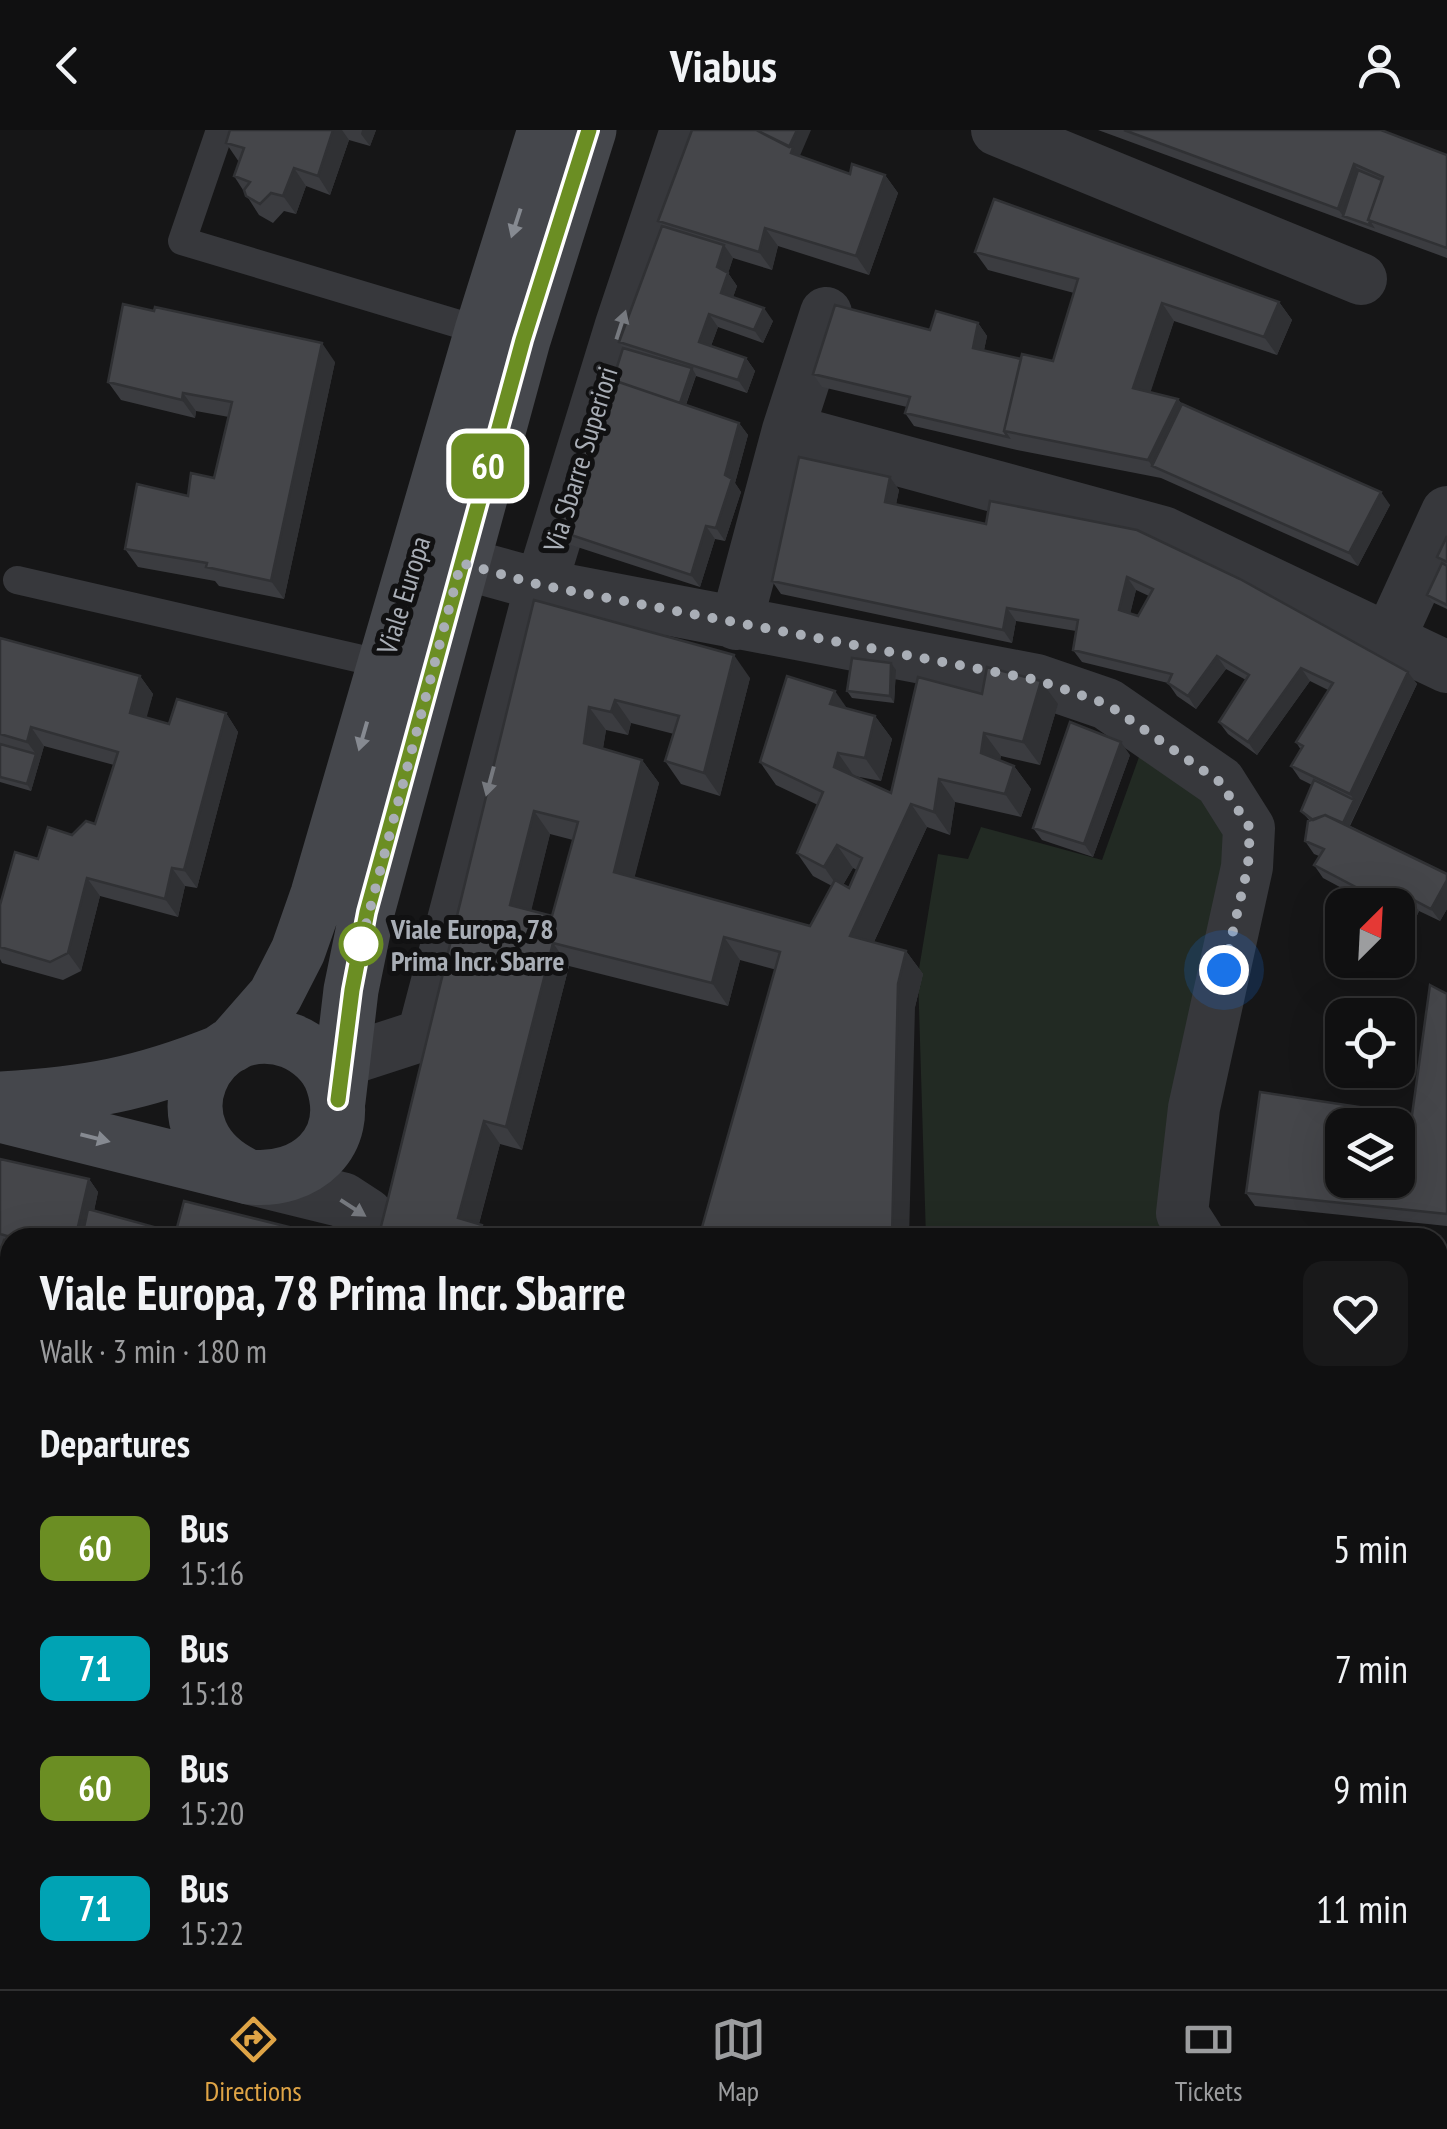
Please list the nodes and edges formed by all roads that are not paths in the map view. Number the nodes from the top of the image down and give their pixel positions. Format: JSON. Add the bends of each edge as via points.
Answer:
{"nodes":[{"id":1,"x":220,"y":130,"type":"edge"},
{"id":2,"x":545,"y":130,"type":"edge"},
{"id":3,"x":589,"y":130,"type":"edge"},
{"id":4,"x":686,"y":130,"type":"edge"},
{"id":5,"x":997,"y":130,"type":"edge"},
{"id":6,"x":1361,"y":279,"type":"dead end"},
{"id":7,"x":826,"y":313,"type":"dead end"},
{"id":8,"x":482,"y":331,"type":"junction"},
{"id":9,"x":788,"y":430,"type":"junction"},
{"id":10,"x":1447,"y":512,"type":"edge"},
{"id":11,"x":461,"y":563,"type":"junction"},
{"id":12,"x":16,"y":580,"type":"dead end"},
{"id":13,"x":540,"y":585,"type":"junction"},
{"id":14,"x":736,"y":624,"type":"junction"},
{"id":15,"x":1390,"y":640,"type":"junction"},
{"id":16,"x":383,"y":664,"type":"junction"},
{"id":17,"x":1447,"y":667,"type":"edge"},
{"id":18,"x":226,"y":1049,"type":"junction"},
{"id":19,"x":333,"y":1074,"type":"junction"},
{"id":20,"x":0,"y":1099,"type":"edge"},
{"id":21,"x":0,"y":1115,"type":"edge"},
{"id":22,"x":249,"y":1177,"type":"junction"},
{"id":23,"x":371,"y":1228,"type":"edge"},
{"id":24,"x":1192,"y":1228,"type":"edge"}],
"edges":[{"from":1,"to":8,"type":"lane","via":[[182,241]]},
{"from":2,"to":8,"type":"main road","name":"Viale Europa","one_way":true},
{"from":3,"to":11,"type":"main road","name":"Viale Europa"},
{"from":13,"to":4,"type":"street","name":"Via Sbarre Superiori","one_way":true},
{"from":5,"to":6,"type":"street"},
{"from":7,"to":9,"type":"street"},
{"from":8,"to":16,"type":"main road","name":"Viale Europa"},
{"from":9,"to":14,"type":"street"},
{"from":9,"to":15,"type":"street","via":[[1163,532]]},
{"from":10,"to":15,"type":"street"},
{"from":11,"to":13,"type":"street"},
{"from":11,"to":19,"type":"main road","name":"Viale Europa","via":[[367,912]]},
{"from":12,"to":16,"type":"lane"},
{"from":13,"to":14,"type":"street"},
{"from":13,"to":19,"type":"street","name":"Via Sbarre Superiori","one_way":true,"via":[[424,1035]]},
{"from":14,"to":24,"type":"street","via":[[1037,680],[1107,704],[1220,782],[1250,828],[1248,866],[1194,1108],[1182,1213]]},
{"from":15,"to":17,"type":"street"},
{"from":16,"to":18,"type":"main road","name":"Viale Europa","one_way":true,"via":[[298,951],[275,996]]},
{"from":18,"to":19,"type":"main road","via":[[254,1036],[278,1037],[302,1045]]},
{"from":18,"to":20,"type":"main road","via":[[119,1086]]},
{"from":18,"to":22,"type":"main road","via":[[200,1081],[198,1128],[226,1167]]},
{"from":19,"to":22,"type":"main road","via":[[337,1123],[328,1144],[294,1174]]},
{"from":21,"to":22,"type":"main road","one_way":true},
{"from":22,"to":23,"type":"street","one_way":true,"via":[[344,1200],[366,1214]]}]}
